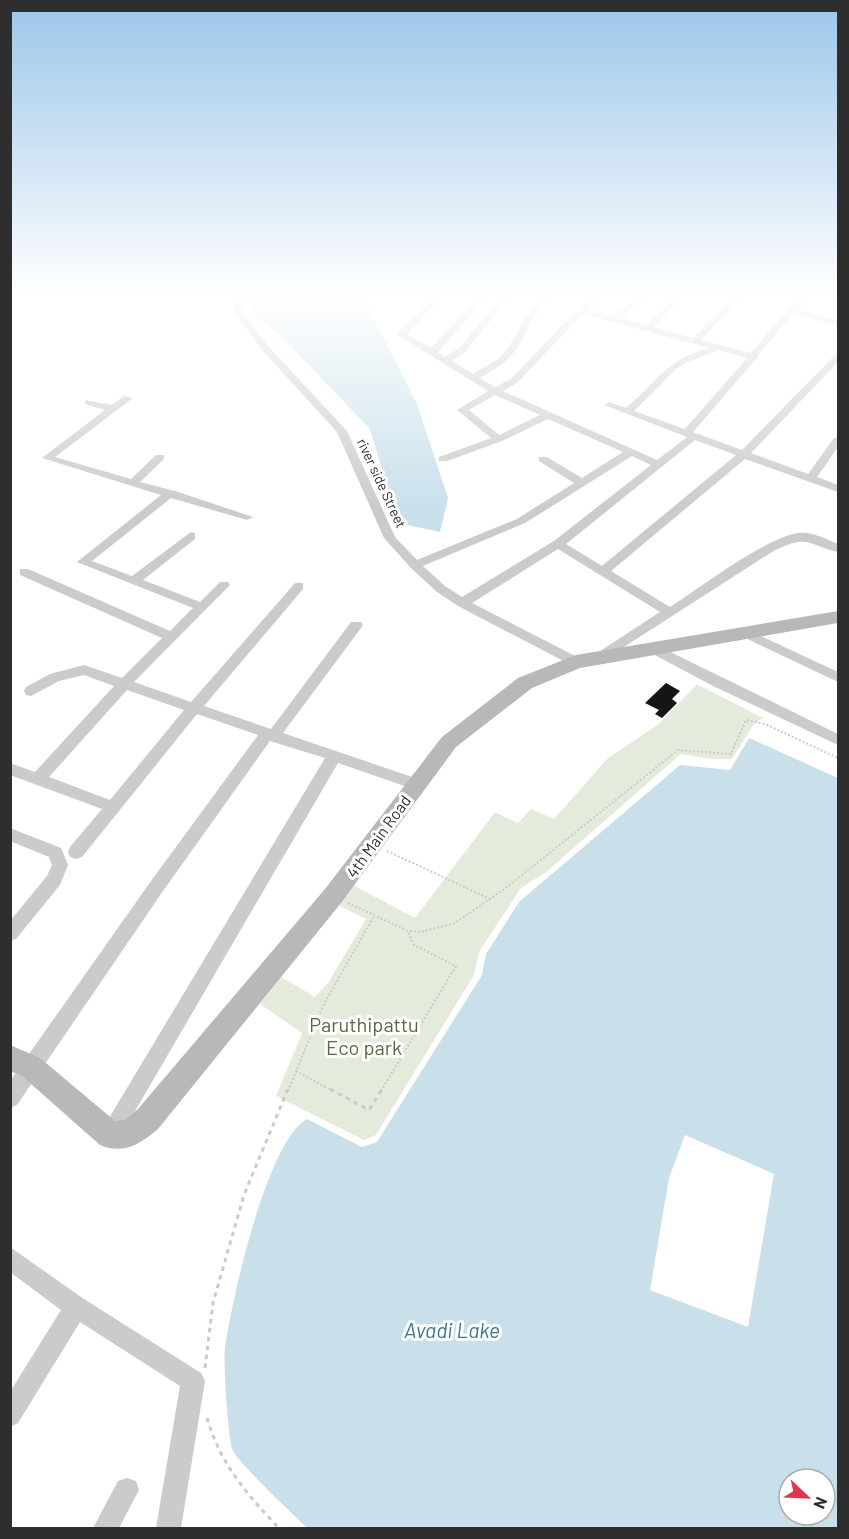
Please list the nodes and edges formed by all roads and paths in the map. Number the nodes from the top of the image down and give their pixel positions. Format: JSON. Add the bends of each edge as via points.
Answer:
{"nodes":[{"id":1,"x":282,"y":366,"type":"edge"},
{"id":2,"x":453,"y":366,"type":"edge"},
{"id":3,"x":493,"y":366,"type":"edge"},
{"id":4,"x":528,"y":366,"type":"edge"},
{"id":5,"x":673,"y":366,"type":"edge"},
{"id":6,"x":747,"y":366,"type":"edge"},
{"id":7,"x":829,"y":366,"type":"edge"},
{"id":8,"x":472,"y":378,"type":"junction"},
{"id":9,"x":496,"y":392,"type":"junction"},
{"id":10,"x":128,"y":398,"type":"dead end"},
{"id":11,"x":88,"y":402,"type":"dead end"},
{"id":12,"x":609,"y":405,"type":"dead end"},
{"id":13,"x":113,"y":409,"type":"junction"},
{"id":14,"x":627,"y":412,"type":"junction"},
{"id":15,"x":546,"y":416,"type":"junction"},
{"id":16,"x":690,"y":435,"type":"junction"},
{"id":17,"x":498,"y":439,"type":"junction"},
{"id":18,"x":838,"y":440,"type":"edge"},
{"id":19,"x":631,"y":452,"type":"junction"},
{"id":20,"x":743,"y":455,"type":"junction"},
{"id":21,"x":160,"y":457,"type":"dead end"},
{"id":22,"x":443,"y":459,"type":"dead end"},
{"id":23,"x":543,"y":459,"type":"dead end"},
{"id":24,"x":660,"y":465,"type":"junction"},
{"id":25,"x":811,"y":478,"type":"junction"},
{"id":26,"x":582,"y":483,"type":"junction"},
{"id":27,"x":132,"y":484,"type":"junction"},
{"id":28,"x":838,"y":489,"type":"edge"},
{"id":29,"x":171,"y":493,"type":"junction"},
{"id":30,"x":247,"y":517,"type":"dead end"},
{"id":31,"x":190,"y":536,"type":"dead end"},
{"id":32,"x":558,"y":544,"type":"junction"},
{"id":33,"x":838,"y":548,"type":"edge"},
{"id":34,"x":415,"y":565,"type":"junction"},
{"id":35,"x":24,"y":572,"type":"dead end"},
{"id":36,"x":603,"y":572,"type":"junction"},
{"id":37,"x":134,"y":581,"type":"junction"},
{"id":38,"x":224,"y":585,"type":"dead end"},
{"id":39,"x":299,"y":585,"type":"dead end"},
{"id":40,"x":462,"y":603,"type":"junction"},
{"id":41,"x":202,"y":607,"type":"junction"},
{"id":42,"x":669,"y":612,"type":"junction"},
{"id":43,"x":837,"y":618,"type":"edge"},
{"id":44,"x":356,"y":625,"type":"dead end"},
{"id":45,"x":746,"y":633,"type":"junction"},
{"id":46,"x":171,"y":637,"type":"junction"},
{"id":47,"x":654,"y":649,"type":"junction"},
{"id":48,"x":599,"y":658,"type":"junction"},
{"id":49,"x":576,"y":662,"type":"junction"},
{"id":50,"x":838,"y":677,"type":"edge"},
{"id":51,"x":123,"y":685,"type":"junction"},
{"id":52,"x":31,"y":691,"type":"dead end"},
{"id":53,"x":193,"y":709,"type":"junction"},
{"id":54,"x":270,"y":735,"type":"junction"},
{"id":55,"x":838,"y":740,"type":"edge"},
{"id":56,"x":334,"y":756,"type":"junction"},
{"id":57,"x":838,"y":758,"type":"edge"},
{"id":58,"x":10,"y":768,"type":"edge"},
{"id":59,"x":38,"y":780,"type":"junction"},
{"id":60,"x":416,"y":784,"type":"junction"},
{"id":61,"x":113,"y":807,"type":"junction"},
{"id":62,"x":10,"y":834,"type":"edge"},
{"id":63,"x":374,"y":844,"type":"junction"},
{"id":64,"x":76,"y":852,"type":"dead end"},
{"id":65,"x":333,"y":896,"type":"junction"},
{"id":66,"x":490,"y":899,"type":"junction"},
{"id":67,"x":374,"y":916,"type":"junction"},
{"id":68,"x":408,"y":931,"type":"junction"},
{"id":69,"x":10,"y":934,"type":"edge"},
{"id":70,"x":21,"y":1062,"type":"edge"},
{"id":71,"x":296,"y":1071,"type":"junction"},
{"id":72,"x":10,"y":1098,"type":"edge"},
{"id":73,"x":110,"y":1135,"type":"junction"},
{"id":74,"x":10,"y":1258,"type":"edge"},
{"id":75,"x":76,"y":1307,"type":"junction"},
{"id":76,"x":205,"y":1369,"type":"dead end"},
{"id":77,"x":206,"y":1411,"type":"dead end"},
{"id":78,"x":10,"y":1415,"type":"edge"},
{"id":79,"x":127,"y":1490,"type":"dead end"},
{"id":80,"x":105,"y":1528,"type":"edge"},
{"id":81,"x":170,"y":1528,"type":"edge"},
{"id":82,"x":279,"y":1528,"type":"edge"}],
"edges":[{"from":1,"to":34,"type":"street","name":"river side Street","via":[[342,431],[390,538]]},
{"from":2,"to":8,"type":"street"},
{"from":3,"to":8,"type":"street"},
{"from":4,"to":9,"type":"street"},
{"from":5,"to":14,"type":"street"},
{"from":6,"to":16,"type":"street"},
{"from":7,"to":20,"type":"street"},
{"from":8,"to":9,"type":"street"},
{"from":9,"to":15,"type":"street"},
{"from":9,"to":17,"type":"street","via":[[462,410]]},
{"from":10,"to":13,"type":"street"},
{"from":11,"to":13,"type":"street"},
{"from":12,"to":14,"type":"street"},
{"from":13,"to":27,"type":"street","via":[[46,458]]},
{"from":14,"to":16,"type":"street"},
{"from":15,"to":17,"type":"street"},
{"from":15,"to":19,"type":"street"},
{"from":16,"to":20,"type":"street"},
{"from":16,"to":24,"type":"street"},
{"from":17,"to":22,"type":"street"},
{"from":18,"to":25,"type":"street"},
{"from":19,"to":24,"type":"street"},
{"from":19,"to":26,"type":"street"},
{"from":20,"to":25,"type":"street"},
{"from":20,"to":36,"type":"street"},
{"from":21,"to":27,"type":"street"},
{"from":23,"to":26,"type":"street"},
{"from":24,"to":32,"type":"street"},
{"from":25,"to":28,"type":"street"},
{"from":26,"to":34,"type":"street","via":[[521,521]]},
{"from":27,"to":29,"type":"street"},
{"from":29,"to":30,"type":"street"},
{"from":29,"to":37,"type":"street","via":[[83,562]]},
{"from":31,"to":37,"type":"street"},
{"from":32,"to":36,"type":"street"},
{"from":32,"to":40,"type":"street"},
{"from":33,"to":42,"type":"street","via":[[796,535]]},
{"from":34,"to":40,"type":"street","name":"river side Street"},
{"from":35,"to":46,"type":"street"},
{"from":36,"to":42,"type":"street"},
{"from":37,"to":41,"type":"street"},
{"from":38,"to":41,"type":"street"},
{"from":39,"to":53,"type":"street"},
{"from":40,"to":49,"type":"street","name":"river side Street"},
{"from":41,"to":46,"type":"street"},
{"from":42,"to":48,"type":"street"},
{"from":43,"to":45,"type":"main road","name":"4th Main Road"},
{"from":44,"to":54,"type":"street"},
{"from":45,"to":47,"type":"main road","name":"4th Main Road"},
{"from":45,"to":50,"type":"street"},
{"from":46,"to":51,"type":"street"},
{"from":47,"to":48,"type":"main road","name":"4th Main Road"},
{"from":47,"to":55,"type":"street"},
{"from":48,"to":49,"type":"main road","name":"4th Main Road"},
{"from":49,"to":60,"type":"main road","name":"4th Main Road","via":[[525,683],[449,742]]},
{"from":51,"to":52,"type":"street","via":[[84,670],[55,677]]},
{"from":51,"to":53,"type":"street"},
{"from":51,"to":59,"type":"street"},
{"from":53,"to":54,"type":"street"},
{"from":53,"to":61,"type":"street"},
{"from":54,"to":56,"type":"street"},
{"from":54,"to":70,"type":"street"},
{"from":56,"to":60,"type":"street"},
{"from":56,"to":73,"type":"street"},
{"from":57,"to":66,"type":"path","via":[[765,724],[746,720],[730,754],[678,750]]},
{"from":58,"to":59,"type":"street"},
{"from":59,"to":61,"type":"street"},
{"from":60,"to":63,"type":"main road","name":"4th Main Road"},
{"from":61,"to":64,"type":"street"},
{"from":62,"to":69,"type":"street","via":[[55,853],[60,865],[54,880]]},
{"from":63,"to":65,"type":"main road","name":"4th Main Road"},
{"from":63,"to":66,"type":"path"},
{"from":65,"to":67,"type":"path"},
{"from":65,"to":73,"type":"main road","name":"4th Main Road","via":[[148,1119],[130,1134]]},
{"from":66,"to":68,"type":"path","via":[[455,923],[421,932]]},
{"from":67,"to":68,"type":"path"},
{"from":67,"to":71,"type":"path","via":[[324,1004]]},
{"from":68,"to":71,"type":"path","via":[[414,945],[456,966],[369,1110]]},
{"from":70,"to":72,"type":"street"},
{"from":70,"to":73,"type":"main road"},
{"from":71,"to":76,"type":"path","via":[[229,1241],[213,1302]]},
{"from":74,"to":75,"type":"street"},
{"from":75,"to":78,"type":"street"},
{"from":75,"to":81,"type":"street","via":[[193,1381]]},
{"from":77,"to":82,"type":"path","via":[[212,1439],[228,1470]]},
{"from":79,"to":80,"type":"street"}]}
